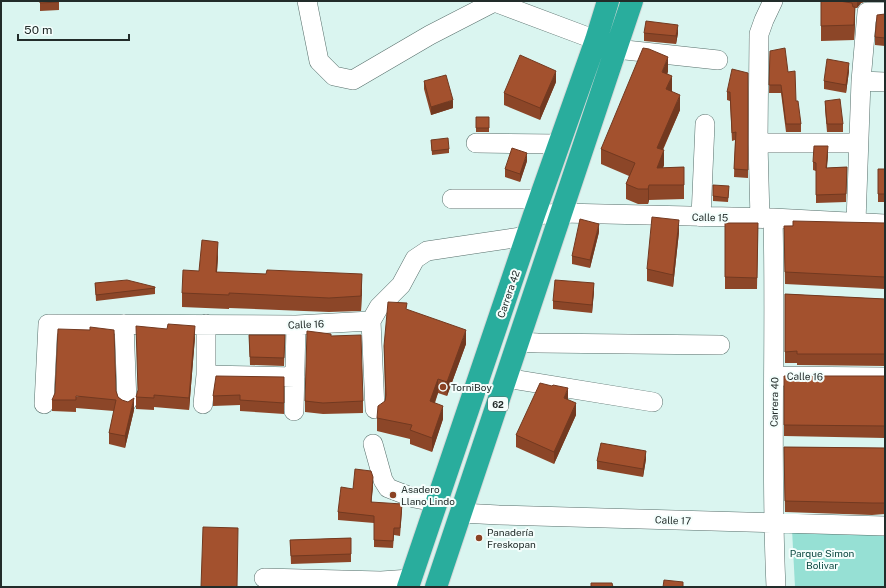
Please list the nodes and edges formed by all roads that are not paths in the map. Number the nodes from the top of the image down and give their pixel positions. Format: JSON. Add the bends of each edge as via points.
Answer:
{"nodes":[{"id":1,"x":306,"y":1,"type":"edge"},
{"id":2,"x":493,"y":1,"type":"edge"},
{"id":3,"x":608,"y":1,"type":"edge"},
{"id":4,"x":632,"y":1,"type":"edge"},
{"id":5,"x":773,"y":1,"type":"edge"},
{"id":6,"x":885,"y":12,"type":"edge"},
{"id":7,"x":596,"y":40,"type":"junction"},
{"id":8,"x":616,"y":49,"type":"junction"},
{"id":9,"x":718,"y":60,"type":"dead end"},
{"id":10,"x":860,"y":81,"type":"junction"},
{"id":11,"x":885,"y":82,"type":"edge"},
{"id":12,"x":705,"y":124,"type":"dead end"},
{"id":13,"x":476,"y":143,"type":"dead end"},
{"id":14,"x":758,"y":143,"type":"junction"},
{"id":15,"x":858,"y":143,"type":"junction"},
{"id":16,"x":559,"y":144,"type":"junction"},
{"id":17,"x":452,"y":199,"type":"dead end"},
{"id":18,"x":537,"y":207,"type":"junction"},
{"id":19,"x":562,"y":214,"type":"junction"},
{"id":20,"x":701,"y":217,"type":"junction"},
{"id":21,"x":767,"y":218,"type":"junction"},
{"id":22,"x":856,"y":222,"type":"junction"},
{"id":23,"x":885,"y":224,"type":"edge"},
{"id":24,"x":528,"y":236,"type":"junction"},
{"id":25,"x":370,"y":321,"type":"junction"},
{"id":26,"x":124,"y":324,"type":"junction"},
{"id":27,"x":206,"y":324,"type":"junction"},
{"id":28,"x":296,"y":324,"type":"junction"},
{"id":29,"x":518,"y":342,"type":"junction"},
{"id":30,"x":720,"y":345,"type":"dead end"},
{"id":31,"x":206,"y":375,"type":"junction"},
{"id":32,"x":774,"y":376,"type":"junction"},
{"id":33,"x":295,"y":377,"type":"junction"},
{"id":34,"x":885,"y":377,"type":"edge"},
{"id":35,"x":506,"y":378,"type":"junction"},
{"id":36,"x":126,"y":402,"type":"edge"},
{"id":37,"x":653,"y":402,"type":"dead end"},
{"id":38,"x":44,"y":404,"type":"dead end"},
{"id":39,"x":203,"y":404,"type":"dead end"},
{"id":40,"x":375,"y":409,"type":"dead end"},
{"id":41,"x":294,"y":411,"type":"dead end"},
{"id":42,"x":373,"y":444,"type":"dead end"},
{"id":43,"x":436,"y":502,"type":"junction"},
{"id":44,"x":462,"y":513,"type":"junction"},
{"id":45,"x":773,"y":524,"type":"junction"},
{"id":46,"x":885,"y":526,"type":"edge"},
{"id":47,"x":264,"y":578,"type":"dead end"},
{"id":48,"x":409,"y":583,"type":"edge"},
{"id":49,"x":436,"y":587,"type":"edge"},
{"id":50,"x":776,"y":587,"type":"edge"}],
"edges":[{"from":1,"to":2,"type":"street","via":[[319,61],[334,76],[353,80]]},
{"from":2,"to":7,"type":"street"},
{"from":3,"to":7,"type":"highway","name":"Carrera 42"},
{"from":4,"to":8,"type":"highway","number":"62"},
{"from":5,"to":14,"type":"street","name":"Carrera 40","via":[[759,34]]},
{"from":6,"to":10,"type":"street","via":[[867,12]]},
{"from":7,"to":16,"type":"highway","name":"Carrera 42"},
{"from":8,"to":9,"type":"street"},
{"from":8,"to":19,"type":"highway","number":"62"},
{"from":10,"to":11,"type":"street"},
{"from":10,"to":15,"type":"street"},
{"from":12,"to":20,"type":"street"},
{"from":13,"to":16,"type":"street"},
{"from":14,"to":15,"type":"street"},
{"from":14,"to":21,"type":"street","name":"Carrera 40"},
{"from":15,"to":22,"type":"street"},
{"from":16,"to":18,"type":"highway","name":"Carrera 42"},
{"from":17,"to":18,"type":"street","name":"Calle 15"},
{"from":18,"to":19,"type":"street","name":"Calle 15"},
{"from":18,"to":24,"type":"highway","name":"Carrera 42"},
{"from":19,"to":20,"type":"street","name":"Calle 15"},
{"from":19,"to":29,"type":"highway","number":"62"},
{"from":20,"to":21,"type":"street","name":"Calle 15"},
{"from":21,"to":22,"type":"street","name":"Calle 15"},
{"from":21,"to":32,"type":"street","name":"Carrera 40","via":[[783,295]]},
{"from":22,"to":23,"type":"street","name":"Calle 15"},
{"from":24,"to":25,"type":"street","via":[[427,251],[414,260],[401,284],[379,307]]},
{"from":24,"to":43,"type":"highway","name":"Carrera 42"},
{"from":25,"to":28,"type":"street","name":"Calle 16"},
{"from":25,"to":40,"type":"street"},
{"from":26,"to":27,"type":"street","name":"Calle 16"},
{"from":26,"to":36,"type":"street"},
{"from":26,"to":38,"type":"street","name":"Calle 16","via":[[48,324]]},
{"from":27,"to":28,"type":"street","name":"Calle 16"},
{"from":27,"to":31,"type":"street"},
{"from":28,"to":33,"type":"street"},
{"from":29,"to":30,"type":"street"},
{"from":29,"to":35,"type":"highway","number":"62"},
{"from":31,"to":33,"type":"street"},
{"from":31,"to":39,"type":"street"},
{"from":32,"to":34,"type":"street","name":"Calle 16"},
{"from":32,"to":45,"type":"street","name":"Carrera 40","via":[[781,448]]},
{"from":33,"to":41,"type":"street"},
{"from":35,"to":37,"type":"street"},
{"from":35,"to":44,"type":"highway","number":"62"},
{"from":42,"to":43,"type":"street","via":[[382,480],[388,488],[414,498]]},
{"from":43,"to":48,"type":"highway","name":"Carrera 42"},
{"from":44,"to":45,"type":"street","name":"Calle 17"},
{"from":44,"to":49,"type":"highway","number":"62"},
{"from":45,"to":46,"type":"street","name":"Calle 17"},
{"from":45,"to":50,"type":"street","name":"Carrera 40"},
{"from":47,"to":48,"type":"street"}]}
